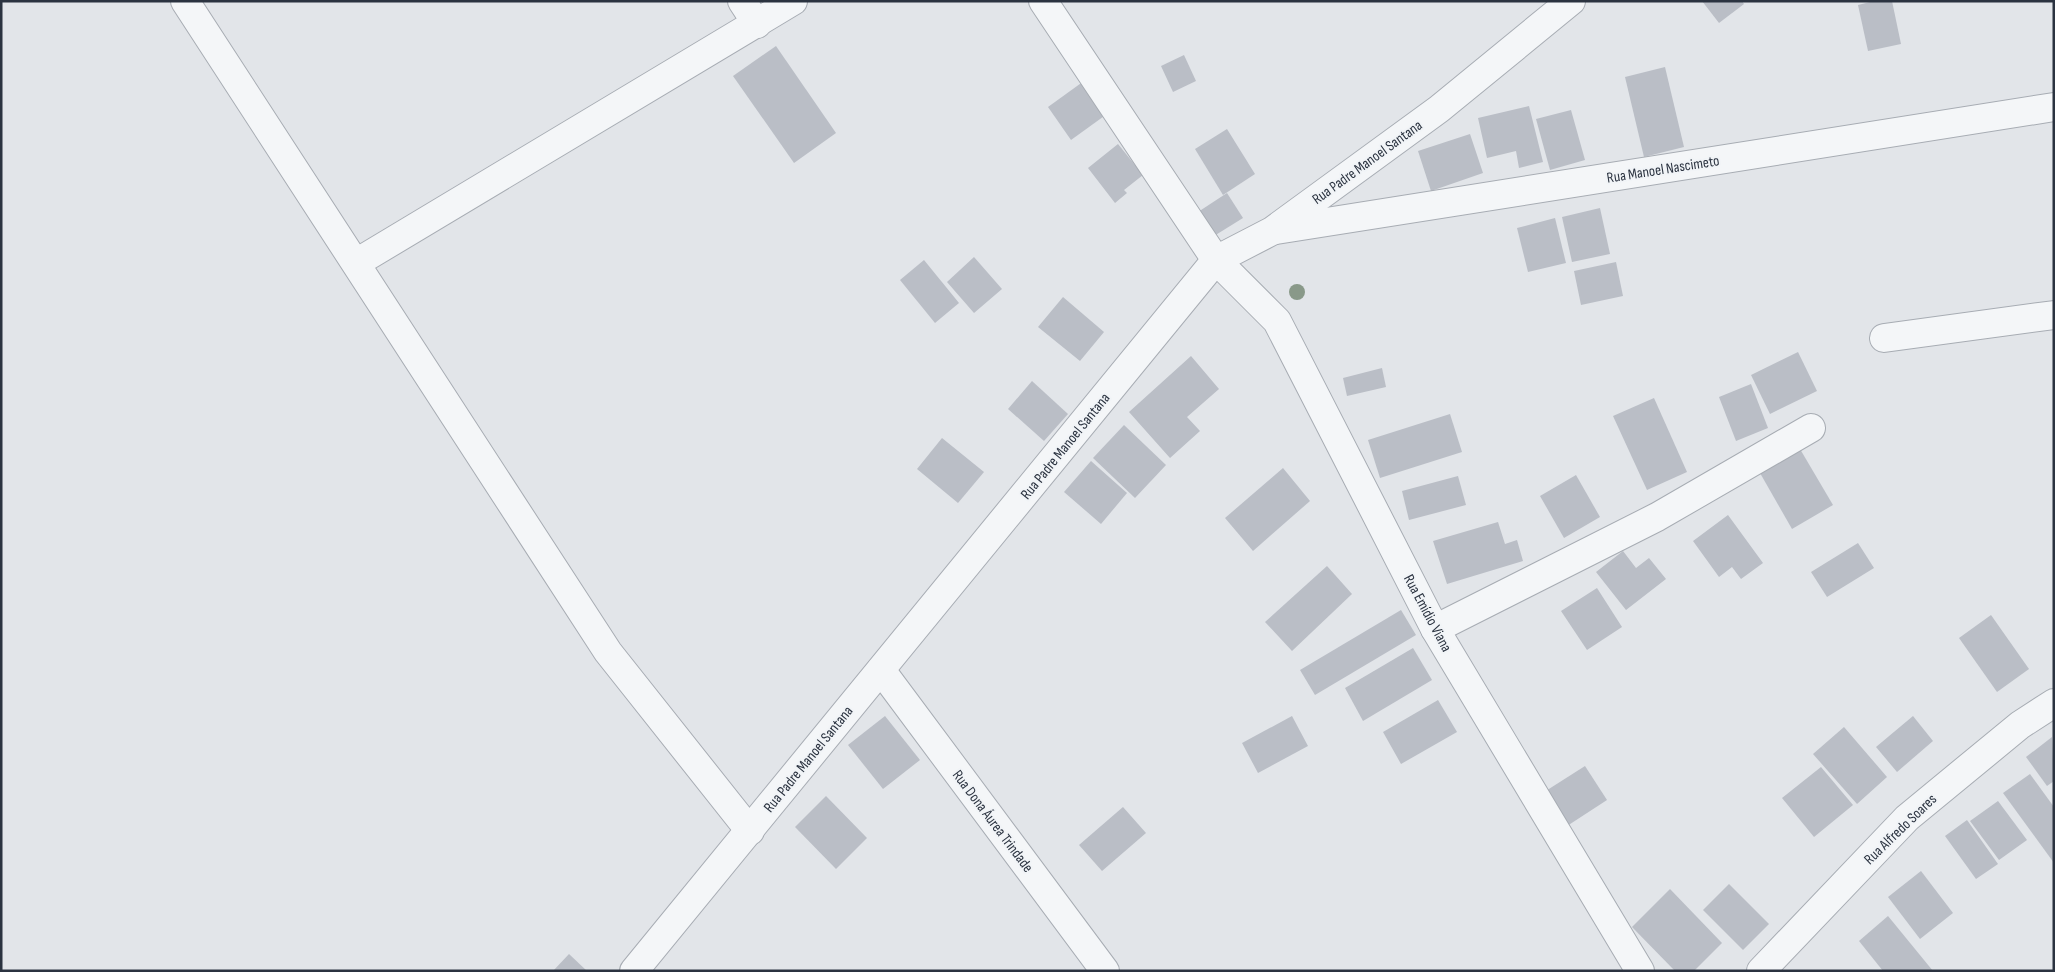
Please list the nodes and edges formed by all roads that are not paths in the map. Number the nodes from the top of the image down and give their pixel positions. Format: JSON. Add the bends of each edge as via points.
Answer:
{"nodes":[{"id":1,"x":185,"y":1,"type":"edge"},
{"id":2,"x":742,"y":1,"type":"edge"},
{"id":3,"x":793,"y":1,"type":"edge"},
{"id":4,"x":1571,"y":1,"type":"edge"},
{"id":5,"x":1054,"y":6,"type":"edge"},
{"id":6,"x":757,"y":24,"type":"junction"},
{"id":7,"x":2054,"y":107,"type":"edge"},
{"id":8,"x":1272,"y":231,"type":"junction"},
{"id":9,"x":1216,"y":260,"type":"junction"},
{"id":10,"x":356,"y":262,"type":"junction"},
{"id":11,"x":2054,"y":315,"type":"edge"},
{"id":12,"x":1884,"y":338,"type":"dead end"},
{"id":13,"x":1811,"y":428,"type":"dead end"},
{"id":14,"x":1436,"y":629,"type":"junction"},
{"id":15,"x":881,"y":670,"type":"junction"},
{"id":16,"x":2054,"y":703,"type":"edge"},
{"id":17,"x":750,"y":831,"type":"junction"},
{"id":18,"x":634,"y":971,"type":"edge"},
{"id":19,"x":1105,"y":971,"type":"edge"},
{"id":20,"x":1640,"y":971,"type":"edge"},
{"id":21,"x":1761,"y":971,"type":"edge"}],
"edges":[{"from":1,"to":10,"type":"street"},
{"from":2,"to":6,"type":"street"},
{"from":3,"to":6,"type":"street"},
{"from":4,"to":8,"type":"street","name":"Rua Padre Manoel Santana","via":[[1439,109]]},
{"from":5,"to":9,"type":"street","name":"Rua Emídio Viana"},
{"from":6,"to":10,"type":"street"},
{"from":7,"to":8,"type":"street","name":"Rua Manoel Nascimeto"},
{"from":8,"to":9,"type":"street","name":"Rua Padre Manoel Santana"},
{"from":9,"to":14,"type":"street","name":"Rua Emídio Viana","via":[[1277,321]]},
{"from":9,"to":15,"type":"street","name":"Rua Padre Manoel Santana"},
{"from":10,"to":17,"type":"street","via":[[608,652]]},
{"from":11,"to":12,"type":"street"},
{"from":13,"to":14,"type":"street","via":[[1657,516]]},
{"from":14,"to":20,"type":"street","name":"Rua Emídio Viana"},
{"from":15,"to":17,"type":"street","name":"Rua Padre Manoel Santana"},
{"from":15,"to":19,"type":"street","name":"Rua Dona Áurea Trindade"},
{"from":16,"to":21,"type":"street","name":"Rua Alfredo Soares","via":[[2020,725],[1907,818]]},
{"from":17,"to":18,"type":"street","name":"Rua Padre Manoel Santana"}]}
